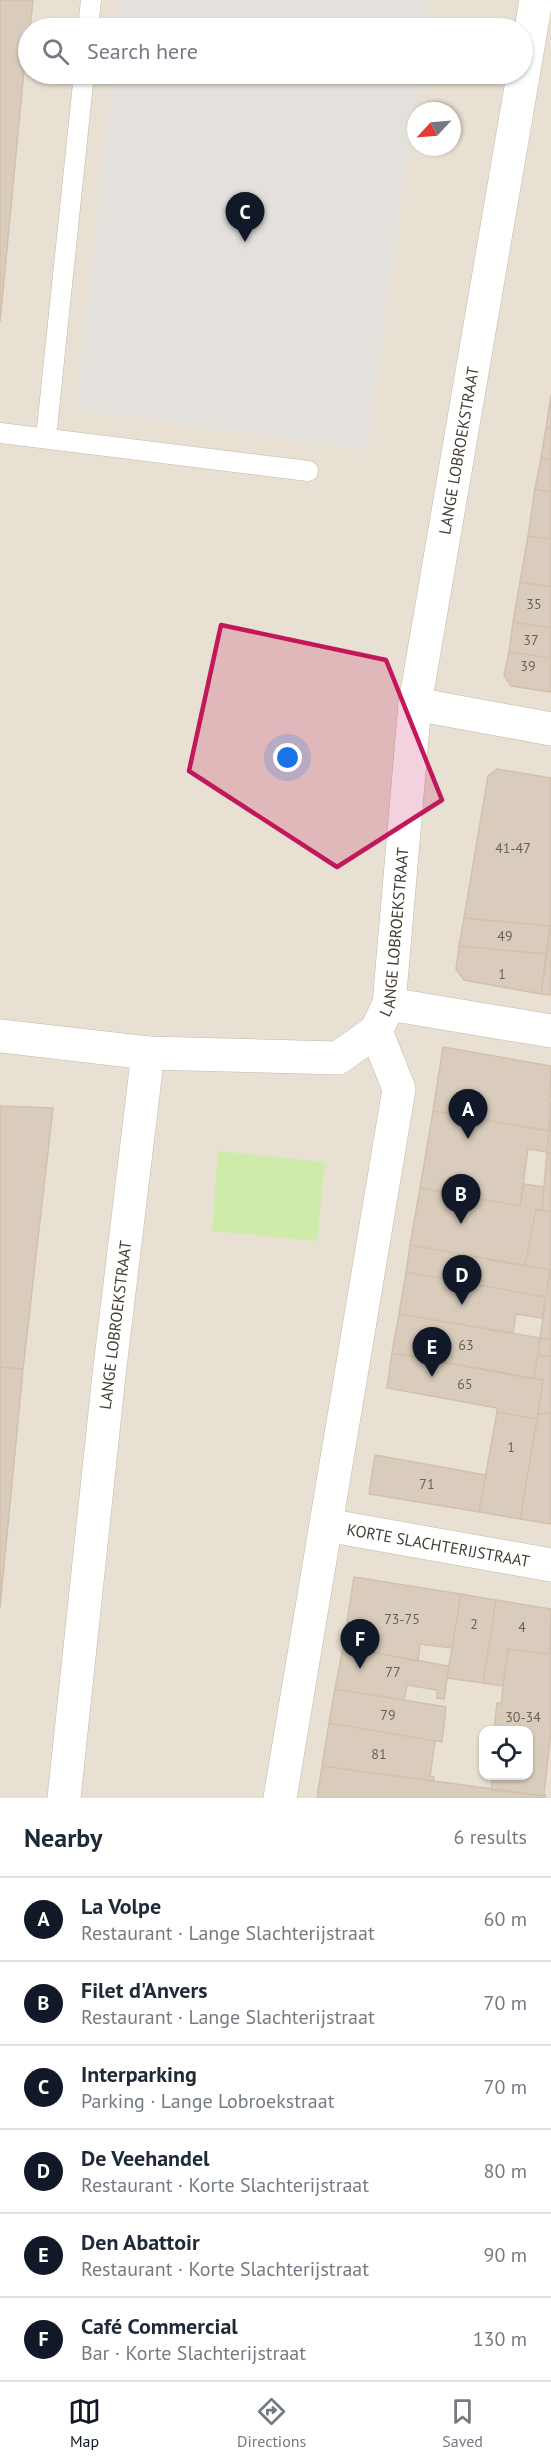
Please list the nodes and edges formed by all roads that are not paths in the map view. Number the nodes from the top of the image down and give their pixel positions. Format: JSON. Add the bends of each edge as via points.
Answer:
{"nodes":[{"id":1,"x":91,"y":0,"type":"edge"},
{"id":2,"x":536,"y":0,"type":"edge"},
{"id":3,"x":89,"y":18,"type":"edge"},
{"id":4,"x":533,"y":18,"type":"edge"},
{"id":5,"x":83,"y":84,"type":"edge"},
{"id":6,"x":522,"y":84,"type":"edge"},
{"id":7,"x":0,"y":433,"type":"edge"},
{"id":8,"x":46,"y":438,"type":"junction"},
{"id":9,"x":308,"y":471,"type":"dead end"},
{"id":10,"x":415,"y":704,"type":"junction"},
{"id":11,"x":551,"y":729,"type":"edge"},
{"id":12,"x":382,"y":1018,"type":"junction"},
{"id":13,"x":551,"y":1031,"type":"edge"},
{"id":14,"x":0,"y":1036,"type":"edge"},
{"id":15,"x":148,"y":1053,"type":"junction"},
{"id":16,"x":326,"y":1526,"type":"junction"},
{"id":17,"x":551,"y":1565,"type":"edge"},
{"id":18,"x":64,"y":1798,"type":"edge"},
{"id":19,"x":280,"y":1798,"type":"edge"}],
"edges":[{"from":1,"to":3,"type":"lane"},
{"from":2,"to":4,"type":"street","name":"LANGE LOBROEKSTRAAT"},
{"from":5,"to":8,"type":"lane"},
{"from":6,"to":10,"type":"street","name":"LANGE LOBROEKSTRAAT"},
{"from":7,"to":8,"type":"lane"},
{"from":8,"to":9,"type":"lane"},
{"from":10,"to":11,"type":"street"},
{"from":10,"to":12,"type":"street","name":"LANGE LOBROEKSTRAAT"},
{"from":12,"to":13,"type":"street"},
{"from":12,"to":15,"type":"street","name":"LANGE LOBROEKSTRAAT","via":[[338,1058]]},
{"from":12,"to":16,"type":"street","via":[[399,1089]]},
{"from":14,"to":15,"type":"street"},
{"from":15,"to":18,"type":"street","name":"LANGE LOBROEKSTRAAT"},
{"from":16,"to":17,"type":"street","name":"KORTE SLACHTERIJSTRAAT"},
{"from":16,"to":19,"type":"street"}]}
